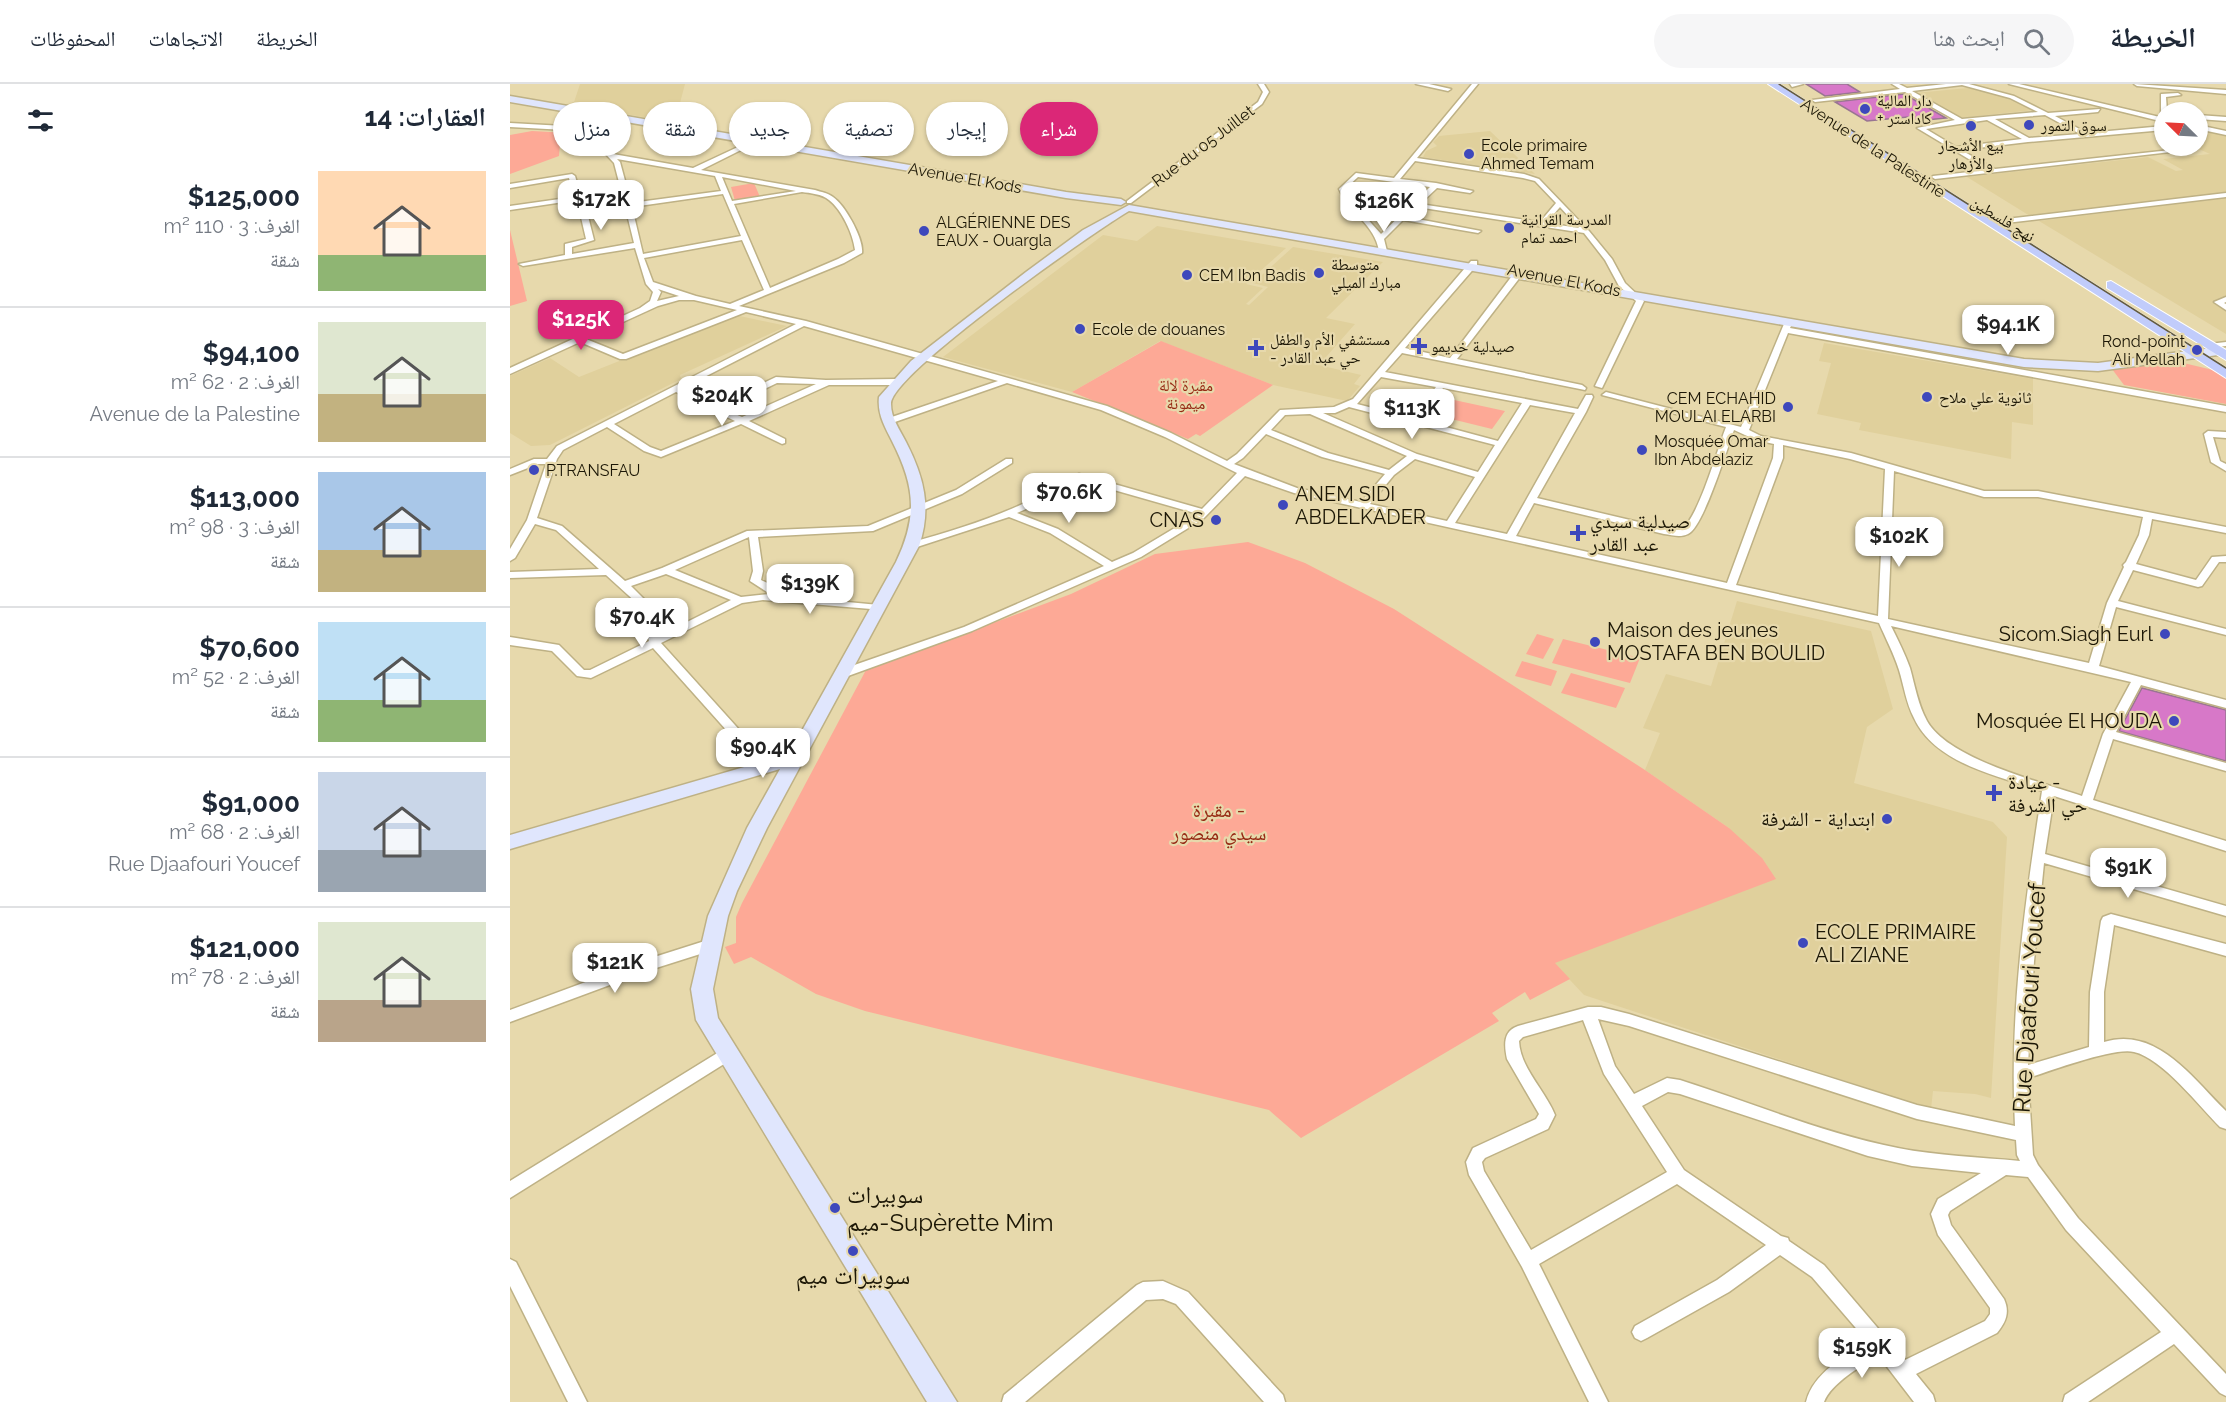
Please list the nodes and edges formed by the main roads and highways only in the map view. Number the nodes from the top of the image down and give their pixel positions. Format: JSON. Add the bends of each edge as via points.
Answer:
{"nodes":[{"id":1,"x":1773,"y":84,"type":"edge"},
{"id":2,"x":1794,"y":84,"type":"edge"},
{"id":3,"x":510,"y":99,"type":"edge"},
{"id":4,"x":1124,"y":206,"type":"junction"},
{"id":5,"x":1473,"y":264,"type":"junction"},
{"id":6,"x":1634,"y":294,"type":"junction"},
{"id":7,"x":2221,"y":349,"type":"edge"},
{"id":8,"x":2190,"y":352,"type":"junction"},
{"id":9,"x":2226,"y":374,"type":"edge"},
{"id":10,"x":796,"y":758,"type":"junction"},
{"id":11,"x":510,"y":842,"type":"edge"},
{"id":12,"x":943,"y":1402,"type":"edge"}],
"edges":[{"from":1,"to":8,"type":"main road","name":"Avenue de la Palestine"},
{"from":2,"to":7,"type":"main road","name":"نهج فلسطين","via":[[1935,177]]},
{"from":3,"to":4,"type":"main road","name":"Avenue El Kods"},
{"from":4,"to":5,"type":"main road","name":"Avenue El Kods","via":[[1383,245]]},
{"from":4,"to":10,"type":"main road","via":[[924,356],[885,397],[883,404],[889,421],[913,476],[920,511],[918,532]]},
{"from":5,"to":6,"type":"main road","name":"Avenue El Kods"},
{"from":5,"to":6,"type":"main road","name":"Avenue El Kods"},
{"from":6,"to":8,"type":"main road","via":[[2040,361],[2093,362]]},
{"from":6,"to":8,"type":"main road","via":[[1787,326],[2038,370],[2104,366]]},
{"from":7,"to":8,"type":"main road"},
{"from":8,"to":9,"type":"main road","name":"Avenue de la Palestine"},
{"from":10,"to":11,"type":"main road"},
{"from":10,"to":12,"type":"main road","via":[[726,891],[702,989],[703,1008],[727,1054]]}]}
